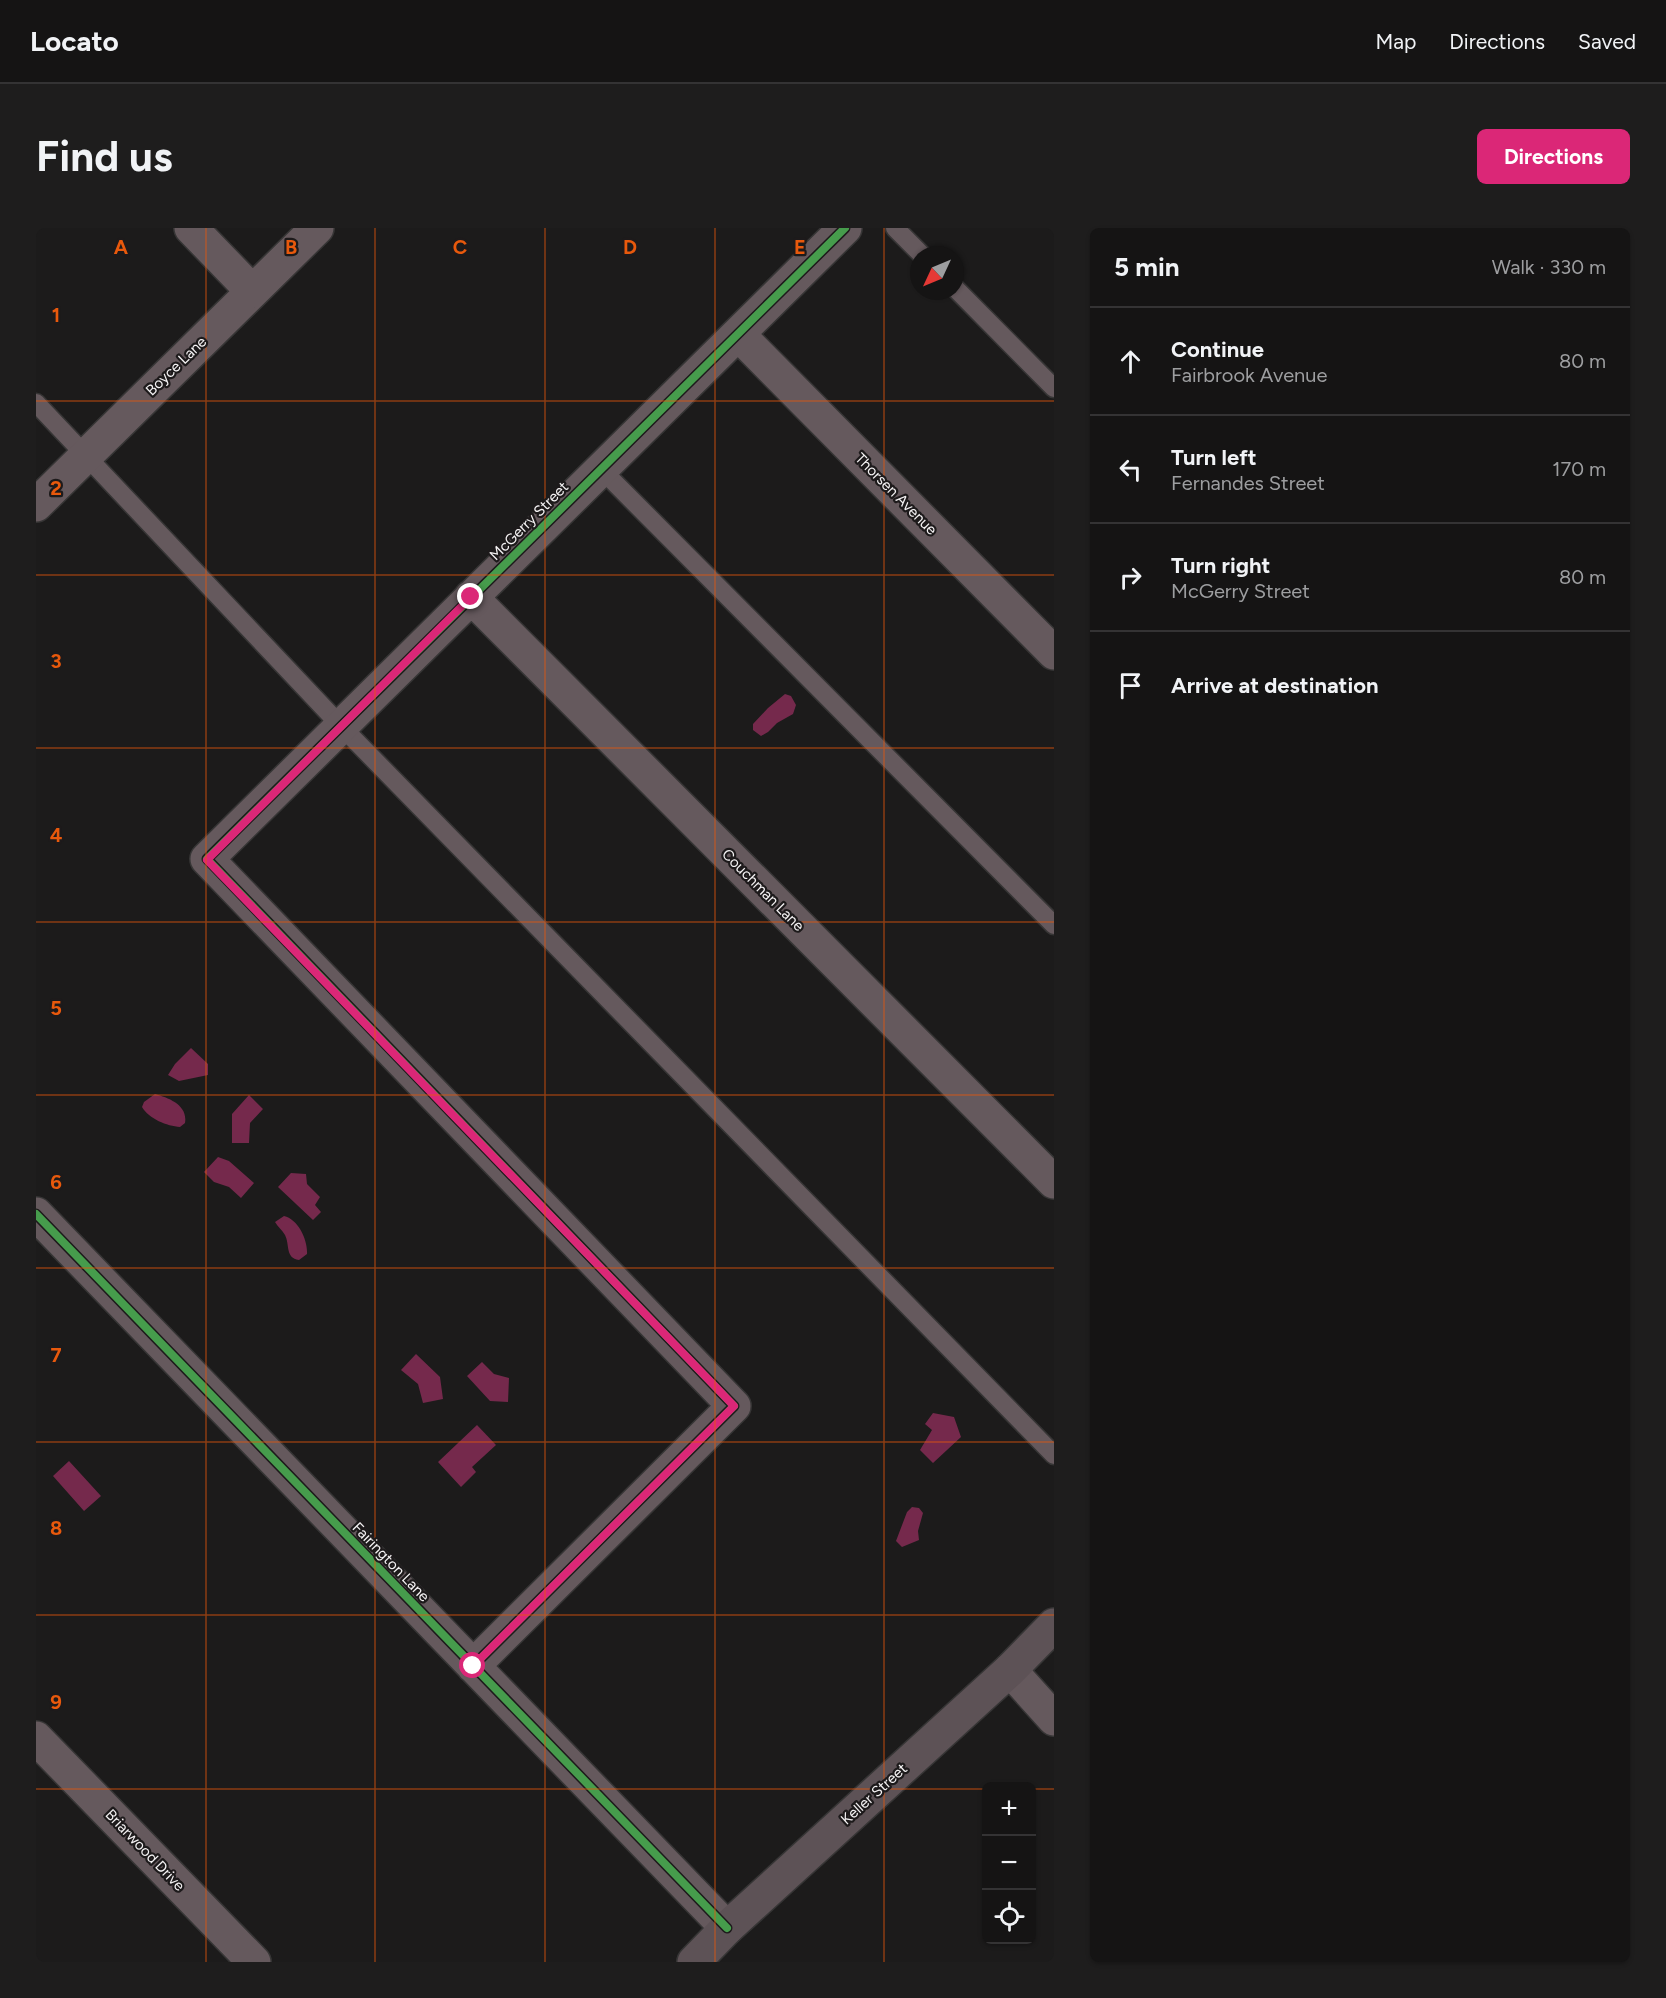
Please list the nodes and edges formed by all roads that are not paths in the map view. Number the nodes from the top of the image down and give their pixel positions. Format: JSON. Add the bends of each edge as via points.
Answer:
{"nodes":[{"id":1,"x":191,"y":228,"type":"edge"},
{"id":2,"x":316,"y":228,"type":"edge"},
{"id":3,"x":845,"y":228,"type":"edge"},
{"id":4,"x":895,"y":228,"type":"edge"},
{"id":5,"x":913,"y":246,"type":"edge"},
{"id":6,"x":252,"y":291,"type":"junction"},
{"id":7,"x":964,"y":297,"type":"edge"},
{"id":8,"x":738,"y":334,"type":"junction"},
{"id":9,"x":1054,"y":388,"type":"edge"},
{"id":10,"x":36,"y":403,"type":"edge"},
{"id":11,"x":85,"y":455,"type":"junction"},
{"id":12,"x":601,"y":469,"type":"junction"},
{"id":13,"x":36,"y":505,"type":"edge"},
{"id":14,"x":471,"y":597,"type":"junction"},
{"id":15,"x":1054,"y":653,"type":"edge"},
{"id":16,"x":341,"y":726,"type":"junction"},
{"id":17,"x":1054,"y":925,"type":"edge"},
{"id":18,"x":1054,"y":1182,"type":"edge"},
{"id":19,"x":36,"y":1214,"type":"edge"},
{"id":20,"x":1054,"y":1455,"type":"edge"},
{"id":21,"x":1054,"y":1625,"type":"edge"},
{"id":22,"x":473,"y":1666,"type":"junction"},
{"id":23,"x":1010,"y":1670,"type":"junction"},
{"id":24,"x":1054,"y":1719,"type":"edge"},
{"id":25,"x":36,"y":1738,"type":"edge"},
{"id":26,"x":727,"y":1928,"type":"junction"},
{"id":27,"x":254,"y":1962,"type":"edge"},
{"id":28,"x":694,"y":1962,"type":"edge"}],
"edges":[{"from":1,"to":6,"type":"street"},
{"from":2,"to":6,"type":"street","name":"Boyce Lane"},
{"from":3,"to":8,"type":"street","name":"McGerry Street"},
{"from":4,"to":5,"type":"lane"},
{"from":6,"to":11,"type":"street","name":"Boyce Lane"},
{"from":7,"to":9,"type":"lane"},
{"from":8,"to":12,"type":"street","name":"McGerry Street"},
{"from":8,"to":15,"type":"street","name":"Thorsen Avenue"},
{"from":10,"to":11,"type":"lane"},
{"from":11,"to":13,"type":"street","name":"Boyce Lane"},
{"from":11,"to":16,"type":"lane"},
{"from":12,"to":14,"type":"street","name":"McGerry Street"},
{"from":12,"to":17,"type":"lane"},
{"from":14,"to":16,"type":"street","name":"McGerry Street"},
{"from":14,"to":18,"type":"street","name":"Couchman Lane"},
{"from":16,"to":20,"type":"lane"},
{"from":16,"to":22,"type":"street","name":"McGerry Street","via":[[207,860],[734,1406]]},
{"from":19,"to":22,"type":"street","name":"Fairington Lane"},
{"from":21,"to":23,"type":"street","name":"Keller Street"},
{"from":22,"to":26,"type":"street","name":"Fairington Lane"},
{"from":23,"to":24,"type":"street"},
{"from":23,"to":26,"type":"street","name":"Keller Street"},
{"from":25,"to":27,"type":"street","name":"Briarwood Drive"},
{"from":26,"to":28,"type":"street","name":"Keller Street"}]}
